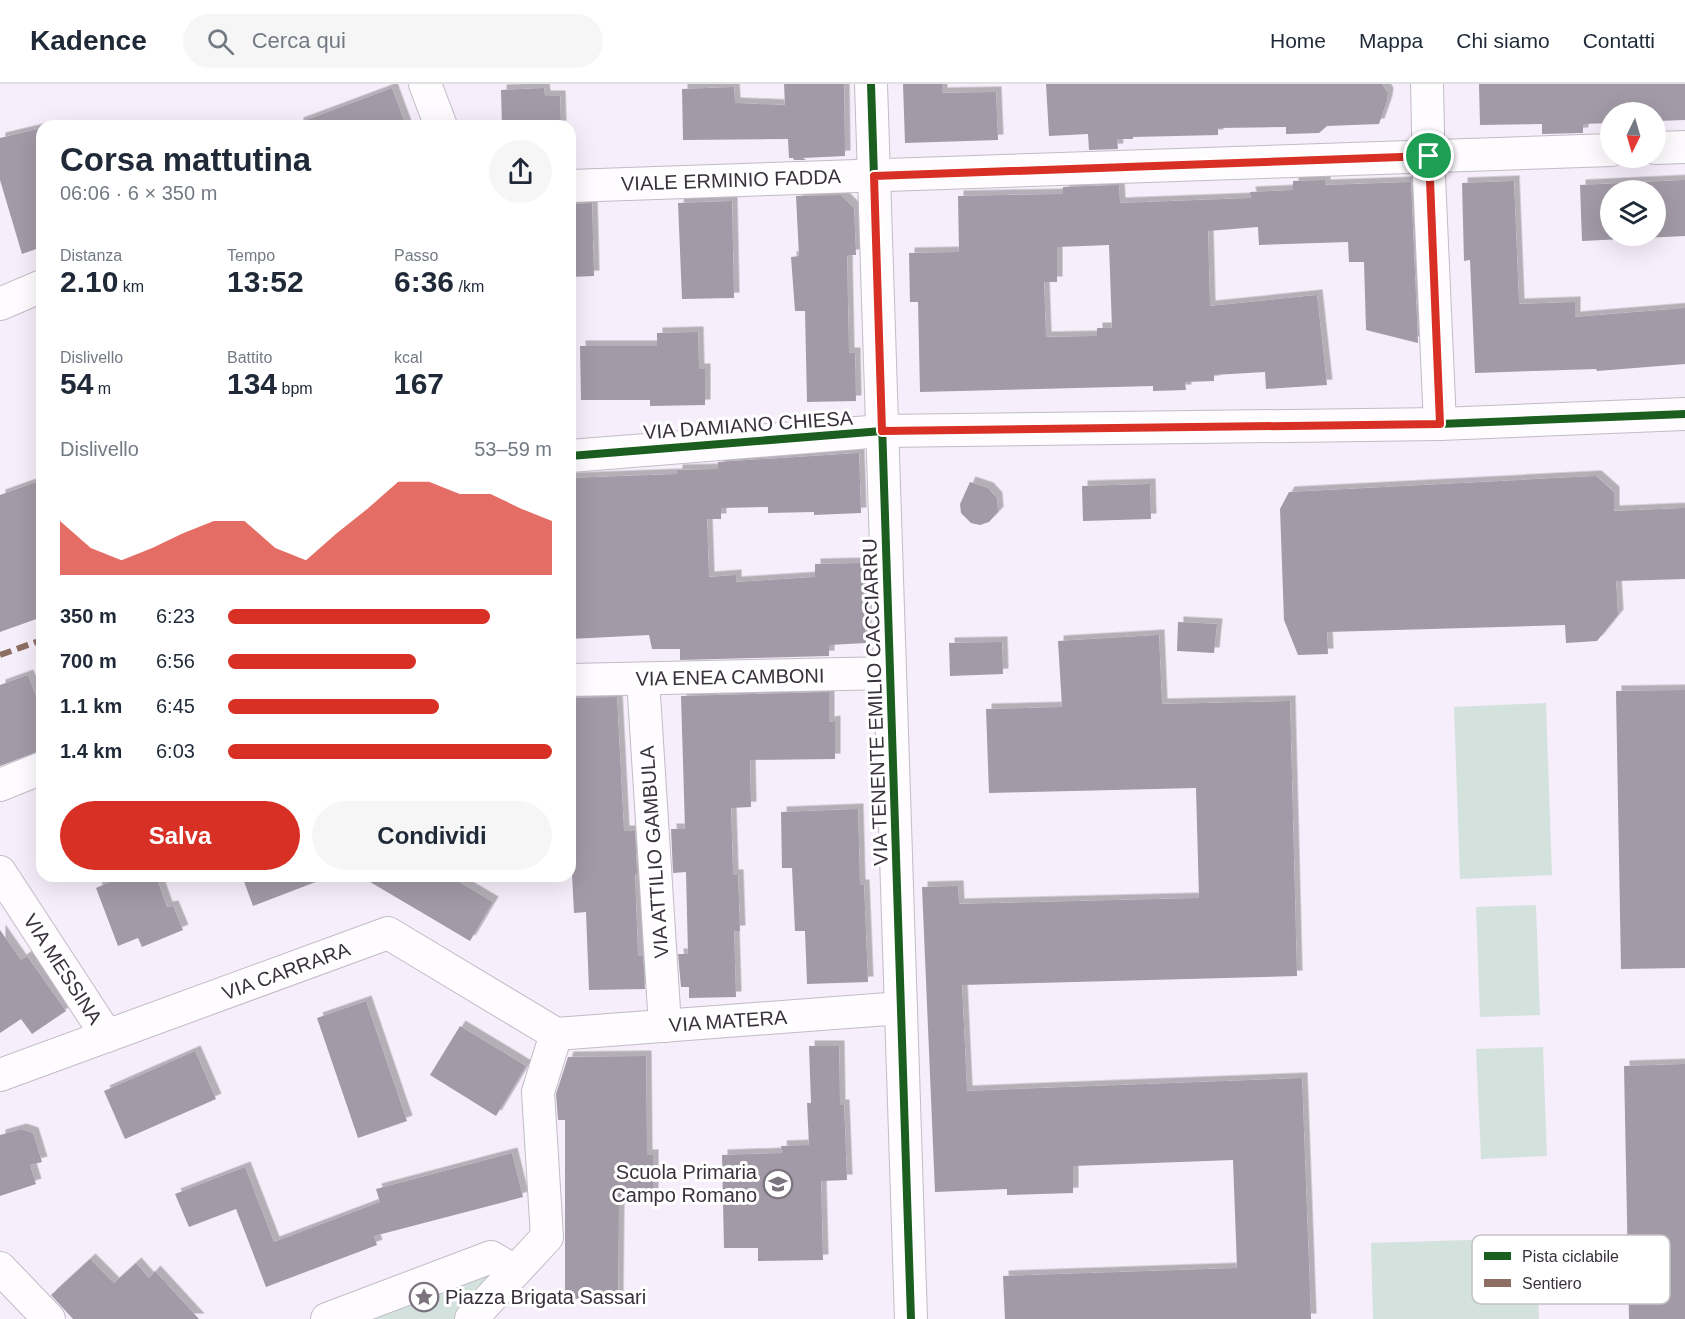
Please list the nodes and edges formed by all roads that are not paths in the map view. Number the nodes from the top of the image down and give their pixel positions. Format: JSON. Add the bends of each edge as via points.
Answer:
{"nodes":[{"id":1,"x":425,"y":84,"type":"edge"},
{"id":2,"x":871,"y":84,"type":"edge"},
{"id":3,"x":1427,"y":84,"type":"edge"},
{"id":4,"x":439,"y":120,"type":"edge"},
{"id":5,"x":1685,"y":147,"type":"edge"},
{"id":6,"x":1666,"y":148,"type":"edge"},
{"id":7,"x":1600,"y":150,"type":"edge"},
{"id":8,"x":1429,"y":156,"type":"junction"},
{"id":9,"x":874,"y":176,"type":"junction"},
{"id":10,"x":576,"y":186,"type":"edge"},
{"id":11,"x":36,"y":289,"type":"edge"},
{"id":12,"x":0,"y":304,"type":"edge"},
{"id":13,"x":1685,"y":414,"type":"edge"},
{"id":14,"x":1440,"y":424,"type":"junction"},
{"id":15,"x":882,"y":431,"type":"junction"},
{"id":16,"x":576,"y":456,"type":"edge"},
{"id":17,"x":890,"y":673,"type":"junction"},
{"id":18,"x":644,"y":679,"type":"junction"},
{"id":19,"x":576,"y":680,"type":"edge"},
{"id":20,"x":36,"y":770,"type":"edge"},
{"id":21,"x":0,"y":785,"type":"edge"},
{"id":22,"x":0,"y":872,"type":"edge"},
{"id":23,"x":901,"y":1008,"type":"junction"},
{"id":24,"x":665,"y":1026,"type":"junction"},
{"id":25,"x":556,"y":1034,"type":"junction"},
{"id":26,"x":107,"y":1036,"type":"junction"},
{"id":27,"x":0,"y":1075,"type":"edge"},
{"id":28,"x":0,"y":1268,"type":"edge"},
{"id":29,"x":515,"y":1271,"type":"junction"},
{"id":30,"x":49,"y":1319,"type":"edge"},
{"id":31,"x":327,"y":1319,"type":"edge"},
{"id":32,"x":471,"y":1319,"type":"edge"},
{"id":33,"x":911,"y":1319,"type":"edge"}],
"edges":[{"from":1,"to":4,"type":"street"},
{"from":2,"to":9,"type":"street","name":"VIA TENENTE EMILIO CACCIARRU"},
{"from":3,"to":8,"type":"street"},
{"from":5,"to":6,"type":"street"},
{"from":7,"to":8,"type":"street","name":"VIALE ERMINIO FADDA"},
{"from":8,"to":9,"type":"street","name":"VIALE ERMINIO FADDA"},
{"from":8,"to":14,"type":"street"},
{"from":9,"to":10,"type":"street","name":"VIALE ERMINIO FADDA"},
{"from":9,"to":15,"type":"street","name":"VIA TENENTE EMILIO CACCIARRU"},
{"from":11,"to":12,"type":"street"},
{"from":13,"to":14,"type":"street","name":"VIA DAMIANO CHIESA"},
{"from":14,"to":15,"type":"street","name":"VIA DAMIANO CHIESA"},
{"from":15,"to":16,"type":"street","name":"VIA DAMIANO CHIESA"},
{"from":15,"to":17,"type":"street","name":"VIA TENENTE EMILIO CACCIARRU"},
{"from":17,"to":18,"type":"street","name":"VIA ENEA CAMBONI"},
{"from":17,"to":23,"type":"street","name":"VIA TENENTE EMILIO CACCIARRU"},
{"from":18,"to":19,"type":"street","name":"VIA ENEA CAMBONI"},
{"from":18,"to":24,"type":"street","name":"VIA ATTILIO GAMBULA"},
{"from":20,"to":21,"type":"street"},
{"from":22,"to":26,"type":"street","name":"VIA MESSINA"},
{"from":23,"to":24,"type":"street","name":"VIA MATERA"},
{"from":23,"to":33,"type":"street","name":"VIA TENENTE EMILIO CACCIARRU"},
{"from":24,"to":25,"type":"street","name":"VIA MATERA"},
{"from":25,"to":26,"type":"street","name":"VIA CARRARA","via":[[388,933]]},
{"from":25,"to":29,"type":"street","via":[[538,1092],[547,1237]]},
{"from":26,"to":27,"type":"street","name":"VIA CARRARA"},
{"from":28,"to":30,"type":"street"},
{"from":29,"to":31,"type":"street","via":[[491,1257]]},
{"from":29,"to":32,"type":"street"}]}
